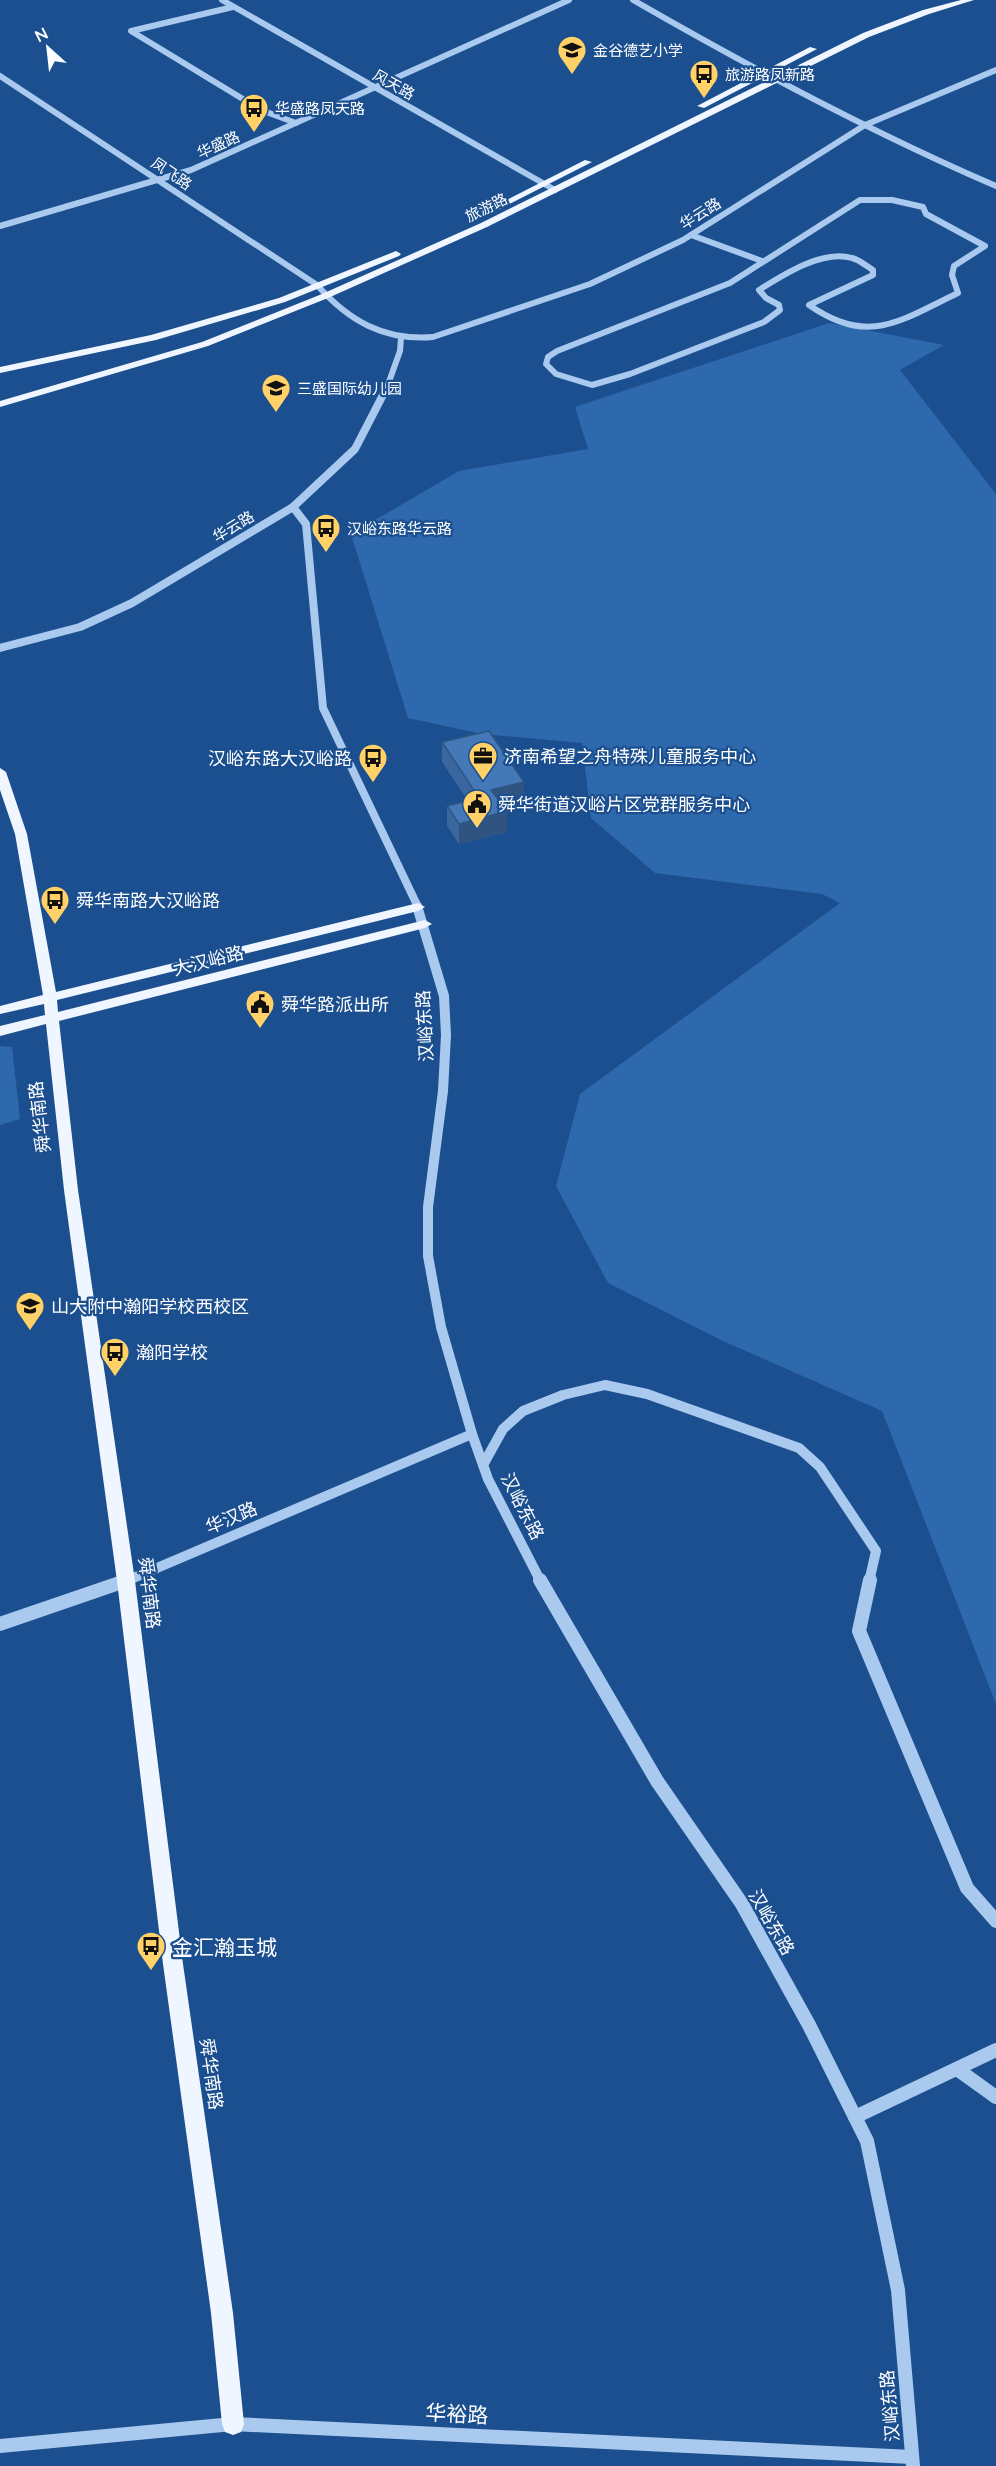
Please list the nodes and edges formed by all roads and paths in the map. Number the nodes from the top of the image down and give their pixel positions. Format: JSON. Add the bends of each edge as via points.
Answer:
{"nodes":[{"id":1,"x":222,"y":0,"type":"edge"},
{"id":2,"x":569,"y":0,"type":"edge"},
{"id":3,"x":633,"y":0,"type":"edge"},
{"id":4,"x":944,"y":0,"type":"edge"},
{"id":5,"x":970,"y":0,"type":"edge"},
{"id":6,"x":233,"y":7,"type":"junction"},
{"id":7,"x":829,"y":42,"type":"dead end"},
{"id":8,"x":819,"y":46,"type":"dead end"},
{"id":9,"x":996,"y":70,"type":"edge"},
{"id":10,"x":763,"y":73,"type":"junction"},
{"id":11,"x":0,"y":76,"type":"edge"},
{"id":12,"x":777,"y":79,"type":"junction"},
{"id":13,"x":375,"y":87,"type":"junction"},
{"id":14,"x":296,"y":123,"type":"junction"},
{"id":15,"x":865,"y":125,"type":"junction"},
{"id":16,"x":159,"y":180,"type":"junction"},
{"id":17,"x":542,"y":184,"type":"junction"},
{"id":18,"x":996,"y":186,"type":"edge"},
{"id":19,"x":555,"y":190,"type":"junction"},
{"id":20,"x":0,"y":226,"type":"edge"},
{"id":21,"x":691,"y":235,"type":"junction"},
{"id":22,"x":762,"y":261,"type":"junction"},
{"id":23,"x":317,"y":285,"type":"junction"},
{"id":24,"x":325,"y":296,"type":"junction"},
{"id":25,"x":401,"y":338,"type":"junction"},
{"id":26,"x":0,"y":370,"type":"edge"},
{"id":27,"x":0,"y":404,"type":"edge"},
{"id":28,"x":293,"y":507,"type":"junction"},
{"id":29,"x":0,"y":648,"type":"edge"},
{"id":30,"x":0,"y":772,"type":"edge"},
{"id":31,"x":418,"y":907,"type":"junction"},
{"id":32,"x":424,"y":924,"type":"junction"},
{"id":33,"x":50,"y":997,"type":"junction"},
{"id":34,"x":0,"y":1010,"type":"edge"},
{"id":35,"x":50,"y":1018,"type":"junction"},
{"id":36,"x":0,"y":1031,"type":"edge"},
{"id":37,"x":472,"y":1434,"type":"junction"},
{"id":38,"x":483,"y":1465,"type":"junction"},
{"id":39,"x":126,"y":1581,"type":"junction"},
{"id":40,"x":0,"y":1623,"type":"edge"},
{"id":41,"x":996,"y":1921,"type":"edge"},
{"id":42,"x":996,"y":2050,"type":"edge"},
{"id":43,"x":957,"y":2069,"type":"junction"},
{"id":44,"x":996,"y":2097,"type":"edge"},
{"id":45,"x":855,"y":2117,"type":"junction"},
{"id":46,"x":233,"y":2424,"type":"junction"},
{"id":47,"x":0,"y":2446,"type":"edge"},
{"id":48,"x":912,"y":2462,"type":"edge"}],
"edges":[{"from":1,"to":6,"type":"street","name":"风天路"},
{"from":2,"to":13,"type":"street","name":"华盛路"},
{"from":3,"to":10,"type":"street"},
{"from":4,"to":7,"type":"main road"},
{"from":5,"to":12,"type":"main road","name":"旅游路","via":[[866,35]]},
{"from":6,"to":13,"type":"street","name":"风天路"},
{"from":6,"to":14,"type":"street","via":[[131,31],[261,110]]},
{"from":8,"to":10,"type":"main road","name":"旅游路"},
{"from":9,"to":15,"type":"street","name":"华云路"},
{"from":10,"to":12,"type":"street"},
{"from":10,"to":17,"type":"main road","name":"旅游路"},
{"from":11,"to":16,"type":"street","name":"凤飞路"},
{"from":12,"to":15,"type":"street"},
{"from":12,"to":19,"type":"main road","name":"旅游路"},
{"from":13,"to":14,"type":"street","name":"华盛路"},
{"from":13,"to":17,"type":"street","name":"风天路"},
{"from":14,"to":16,"type":"street","name":"华盛路","via":[[191,171]]},
{"from":15,"to":18,"type":"street"},
{"from":15,"to":21,"type":"street","name":"华云路"},
{"from":16,"to":20,"type":"street","name":"华盛路"},
{"from":16,"to":23,"type":"street","name":"凤飞路"},
{"from":17,"to":19,"type":"street","name":"风天路"},
{"from":17,"to":23,"type":"main road","name":"旅游路","via":[[424,243]]},
{"from":19,"to":24,"type":"main road","name":"旅游路"},
{"from":21,"to":22,"type":"street"},
{"from":21,"to":25,"type":"street","name":"华云路","via":[[590,284],[433,337]]},
{"from":22,"to":22,"type":"street","via":[[730,283],[557,351],[546,364],[556,374],[592,385],[630,374],[764,322],[780,310],[759,290],[779,278],[839,256],[852,258],[873,270],[873,275],[809,305],[830,319],[878,329],[890,326],[958,293],[952,275],[954,266],[985,246],[905,200],[860,200]]},
{"from":23,"to":24,"type":"street","name":"凤飞路"},
{"from":23,"to":26,"type":"main road","name":"旅游路","via":[[282,300],[153,338]]},
{"from":24,"to":25,"type":"street","name":"华云路","via":[[383,333]]},
{"from":24,"to":27,"type":"main road","name":"旅游路","via":[[205,344]]},
{"from":25,"to":28,"type":"street","name":"华云路","via":[[380,405],[355,449]]},
{"from":28,"to":29,"type":"street","name":"华云路","via":[[132,603],[80,627]]},
{"from":28,"to":31,"type":"street","name":"汉峪东路","via":[[306,524],[323,708]]},
{"from":30,"to":33,"type":"main road","name":"舜华南路","via":[[21,834]]},
{"from":31,"to":32,"type":"street","name":"汉峪东路"},
{"from":31,"to":33,"type":"main road","name":"大汉峪路"},
{"from":32,"to":35,"type":"main road","name":"大汉峪路"},
{"from":32,"to":37,"type":"street","name":"汉峪东路","via":[[444,996],[446,1035],[428,1207],[428,1256],[441,1327]]},
{"from":33,"to":34,"type":"main road","name":"大汉峪路"},
{"from":33,"to":35,"type":"main road","name":"舜华南路"},
{"from":35,"to":36,"type":"main road","name":"大汉峪路"},
{"from":35,"to":39,"type":"main road","name":"舜华南路"},
{"from":37,"to":38,"type":"street","name":"汉峪东路"},
{"from":37,"to":39,"type":"street","name":"华汉路"},
{"from":38,"to":41,"type":"street","via":[[503,1429],[523,1411],[563,1395],[605,1385],[647,1394],[799,1448],[820,1467],[876,1551],[859,1631],[967,1888]]},
{"from":38,"to":45,"type":"street","name":"汉峪东路","via":[[554,1608],[657,1781],[742,1904]]},
{"from":39,"to":40,"type":"street","name":"华汉路"},
{"from":39,"to":46,"type":"main road","name":"舜华南路","via":[[173,1964],[222,2313]]},
{"from":42,"to":43,"type":"street"},
{"from":43,"to":44,"type":"street"},
{"from":43,"to":45,"type":"street"},
{"from":45,"to":48,"type":"street","name":"汉峪东路","via":[[867,2141],[898,2290]]},
{"from":46,"to":47,"type":"street","name":"华裕路"},
{"from":46,"to":48,"type":"street","name":"华裕路"}]}
